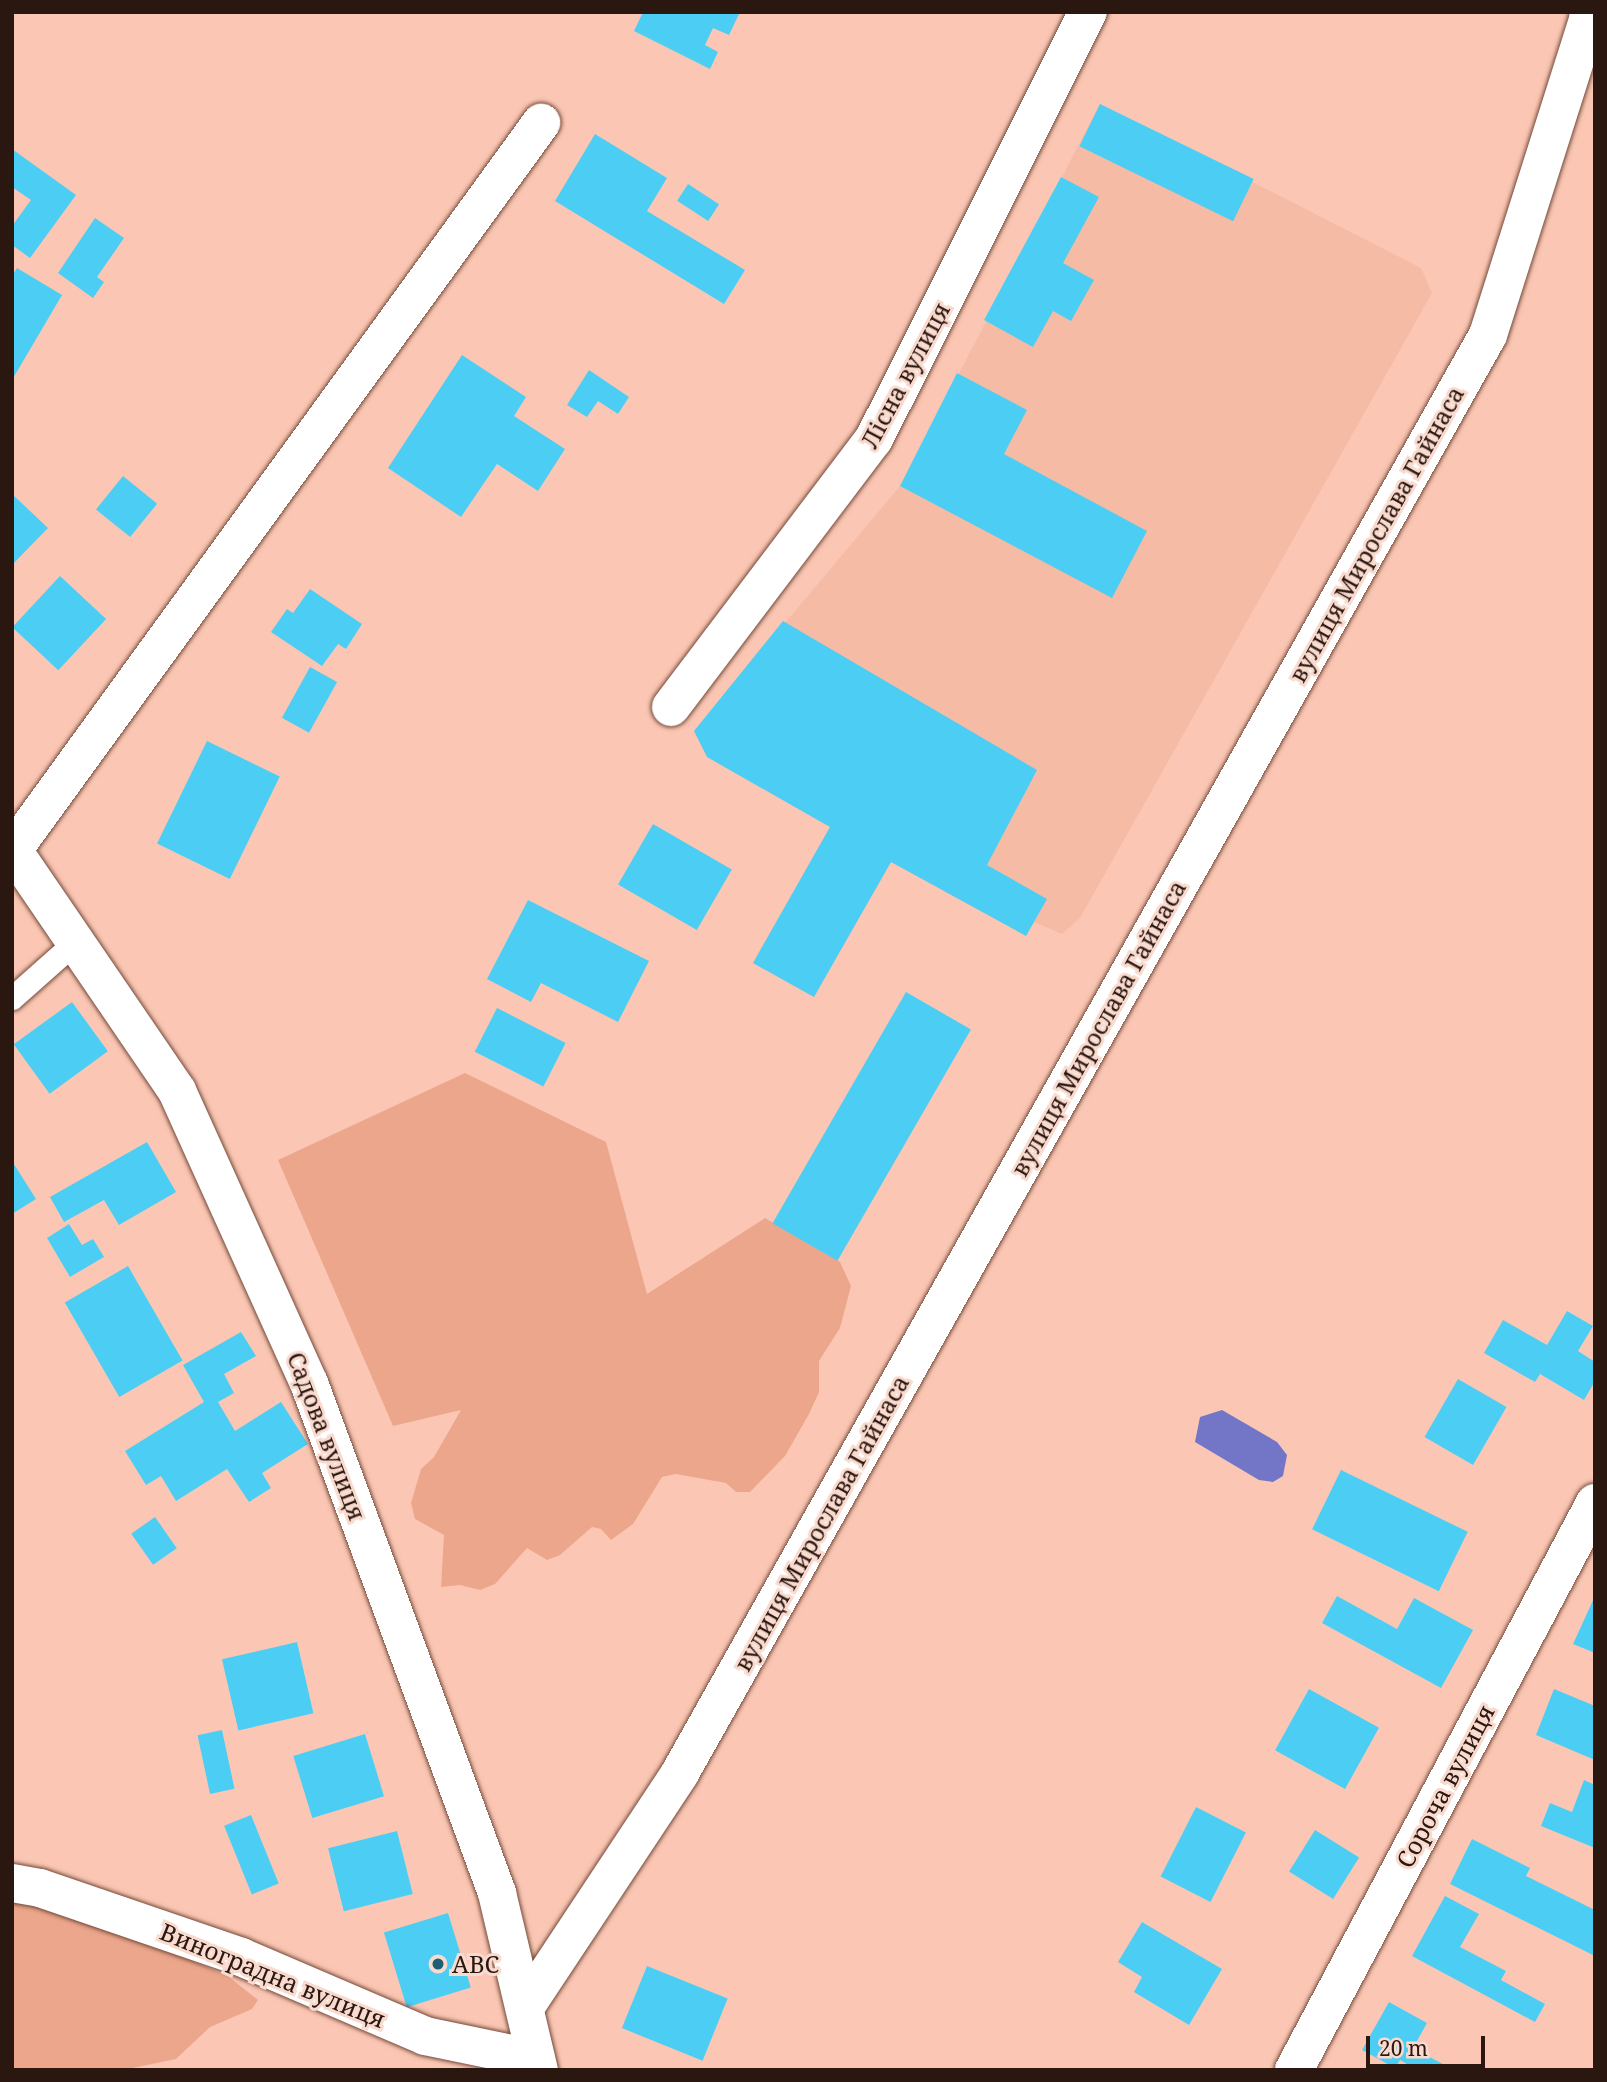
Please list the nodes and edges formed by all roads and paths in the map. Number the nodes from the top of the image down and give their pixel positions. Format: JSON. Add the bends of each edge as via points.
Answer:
{"nodes":[{"id":1,"x":1088,"y":12,"type":"edge"},
{"id":2,"x":1589,"y":16,"type":"edge"},
{"id":3,"x":541,"y":123,"type":"dead end"},
{"id":4,"x":671,"y":707,"type":"dead end"},
{"id":5,"x":12,"y":850,"type":"edge"},
{"id":6,"x":75,"y":942,"type":"junction"},
{"id":7,"x":12,"y":998,"type":"edge"},
{"id":8,"x":1595,"y":1503,"type":"edge"},
{"id":9,"x":12,"y":1883,"type":"edge"},
{"id":10,"x":526,"y":2006,"type":"junction"},
{"id":11,"x":538,"y":2064,"type":"edge"},
{"id":12,"x":1294,"y":2070,"type":"edge"}],
"edges":[{"from":1,"to":4,"type":"street","name":"Лісна вулиця","via":[[874,439]]},
{"from":2,"to":10,"type":"street","name":"вулиця Мирослава Гайнаса","via":[[1488,335],[680,1773]]},
{"from":3,"to":5,"type":"street"},
{"from":5,"to":6,"type":"street","name":"Садова вулиця"},
{"from":6,"to":7,"type":"lane"},
{"from":6,"to":10,"type":"street","name":"Садова вулиця","via":[[177,1091],[309,1383],[497,1893]]},
{"from":8,"to":12,"type":"street","name":"Сороча вулиця"},
{"from":9,"to":11,"type":"street","name":"Виноградна вулиця","via":[[40,1888],[240,1957],[425,2036]]},
{"from":10,"to":11,"type":"street","name":"Садова вулиця"}]}
